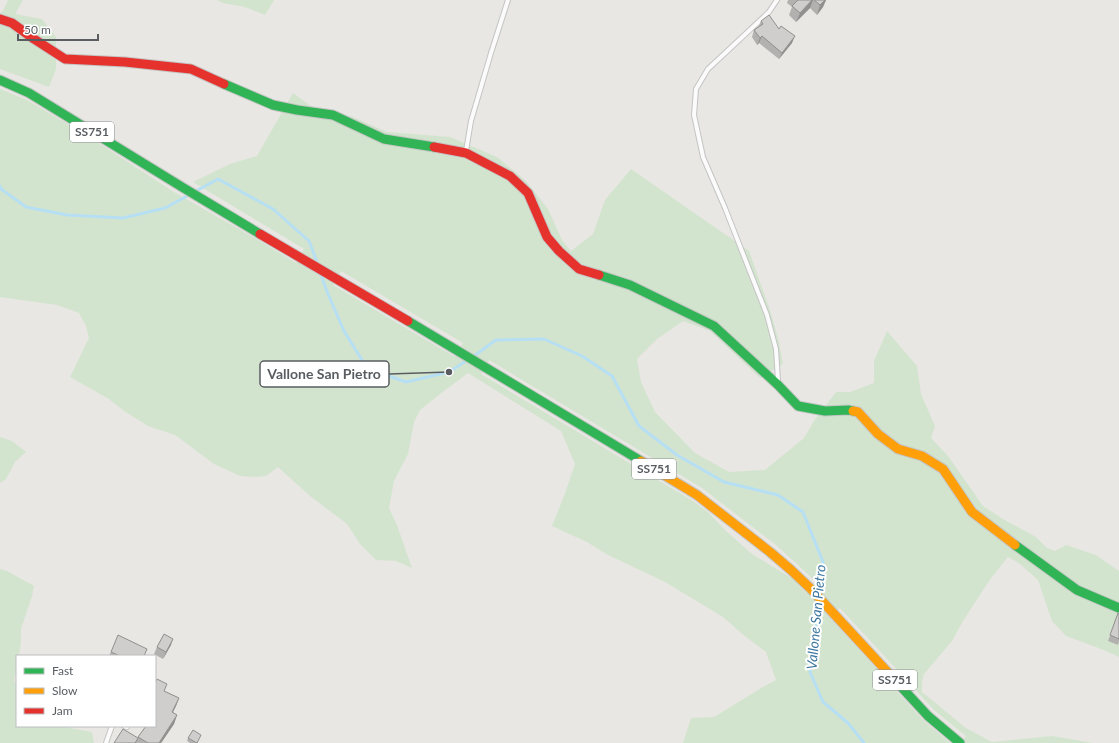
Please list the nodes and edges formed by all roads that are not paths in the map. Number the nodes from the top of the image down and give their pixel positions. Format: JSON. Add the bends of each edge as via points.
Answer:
{"nodes":[{"id":1,"x":508,"y":0,"type":"edge"},
{"id":2,"x":777,"y":0,"type":"edge"},
{"id":3,"x":0,"y":19,"type":"edge"},
{"id":4,"x":0,"y":80,"type":"edge"},
{"id":5,"x":466,"y":153,"type":"junction"},
{"id":6,"x":778,"y":385,"type":"junction"},
{"id":7,"x":1119,"y":608,"type":"edge"},
{"id":8,"x":112,"y":727,"type":"edge"},
{"id":9,"x":106,"y":743,"type":"edge"},
{"id":10,"x":960,"y":743,"type":"edge"}],
"edges":[{"from":1,"to":5,"type":"lane","via":[[474,114]]},
{"from":2,"to":6,"type":"lane","via":[[769,12],[708,70],[696,89],[694,115],[703,157],[767,315],[776,349]]},
{"from":3,"to":5,"type":"street","via":[[12,23],[65,59],[191,69],[273,105],[333,115],[384,139]]},
{"from":4,"to":10,"type":"street","number":"SS751","via":[[29,93],[697,495],[791,570],[928,716]]},
{"from":5,"to":6,"type":"street","via":[[510,176],[528,193],[547,237],[559,252],[579,269],[630,285],[714,326]]},
{"from":6,"to":7,"type":"street","via":[[798,406],[825,411],[858,412],[878,434],[898,449],[922,456],[944,469],[972,512],[1040,564],[1077,590]]},
{"from":8,"to":9,"type":"lane"}]}
